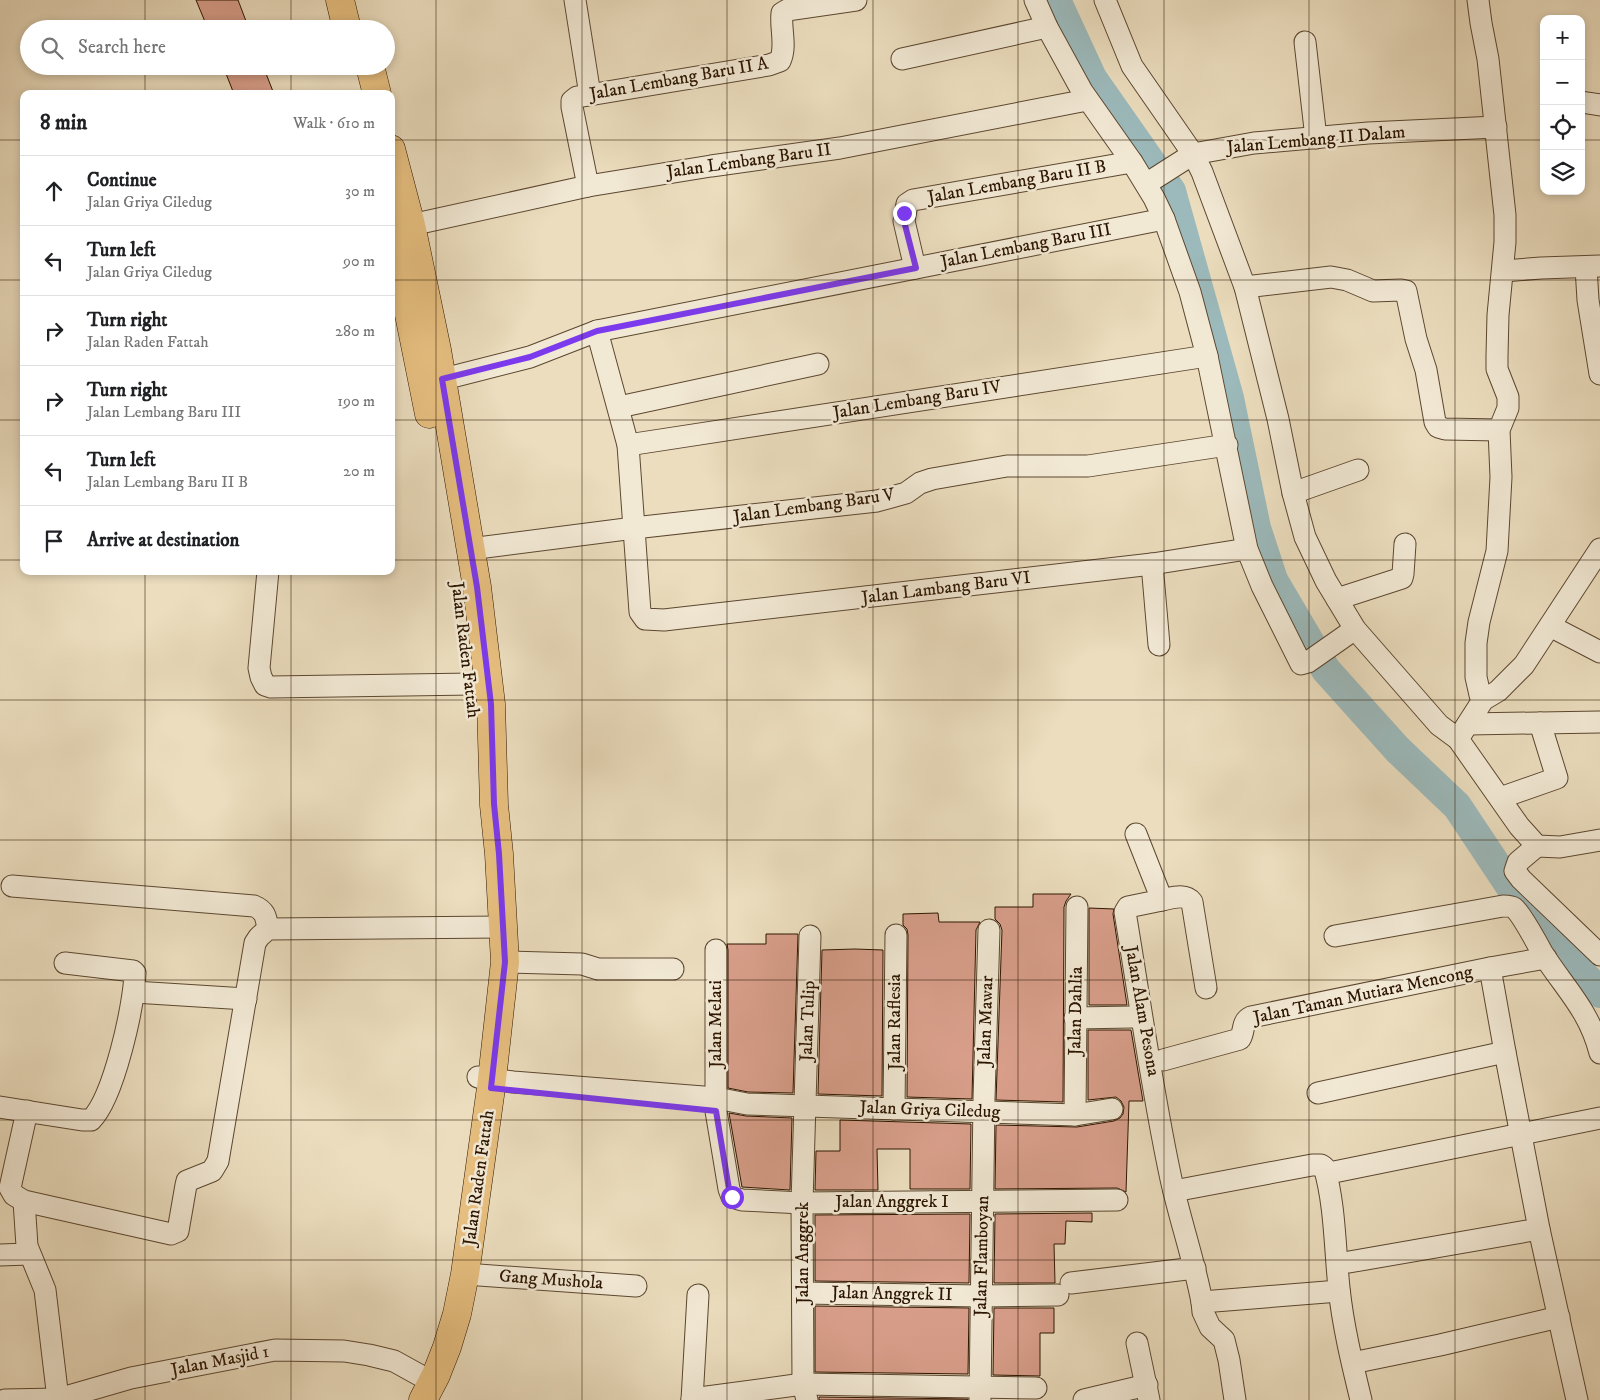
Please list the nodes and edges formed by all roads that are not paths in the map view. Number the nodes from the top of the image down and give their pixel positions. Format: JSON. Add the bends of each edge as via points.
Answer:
{"nodes":[{"id":1,"x":340,"y":0,"type":"edge"},
{"id":2,"x":355,"y":0,"type":"edge"},
{"id":3,"x":575,"y":0,"type":"edge"},
{"id":4,"x":856,"y":0,"type":"edge"},
{"id":5,"x":1035,"y":0,"type":"edge"},
{"id":6,"x":1105,"y":0,"type":"edge"},
{"id":7,"x":1478,"y":0,"type":"edge"},
{"id":8,"x":345,"y":20,"type":"edge"},
{"id":9,"x":360,"y":20,"type":"edge"},
{"id":10,"x":1047,"y":26,"type":"junction"},
{"id":11,"x":1305,"y":42,"type":"dead end"},
{"id":12,"x":902,"y":59,"type":"dead end"},
{"id":13,"x":358,"y":75,"type":"edge"},
{"id":14,"x":372,"y":75,"type":"edge"},
{"id":15,"x":361,"y":90,"type":"edge"},
{"id":16,"x":376,"y":90,"type":"edge"},
{"id":17,"x":590,"y":94,"type":"junction"},
{"id":18,"x":1087,"y":100,"type":"junction"},
{"id":19,"x":1585,"y":103,"type":"edge"},
{"id":20,"x":1600,"y":105,"type":"edge"},
{"id":21,"x":1496,"y":127,"type":"junction"},
{"id":22,"x":1316,"y":138,"type":"junction"},
{"id":23,"x":1188,"y":157,"type":"junction"},
{"id":24,"x":1132,"y":162,"type":"junction"},
{"id":25,"x":395,"y":179,"type":"edge"},
{"id":26,"x":1151,"y":181,"type":"junction"},
{"id":27,"x":588,"y":186,"type":"junction"},
{"id":28,"x":1164,"y":219,"type":"junction"},
{"id":29,"x":401,"y":225,"type":"edge"},
{"id":30,"x":1593,"y":267,"type":"edge"},
{"id":31,"x":916,"y":268,"type":"junction"},
{"id":32,"x":1503,"y":271,"type":"junction"},
{"id":33,"x":1245,"y":287,"type":"junction"},
{"id":34,"x":597,"y":331,"type":"junction"},
{"id":35,"x":1207,"y":356,"type":"junction"},
{"id":36,"x":818,"y":364,"type":"dead end"},
{"id":37,"x":1600,"y":374,"type":"edge"},
{"id":38,"x":432,"y":382,"type":"junction"},
{"id":39,"x":618,"y":407,"type":"junction"},
{"id":40,"x":1499,"y":430,"type":"junction"},
{"id":41,"x":1226,"y":444,"type":"junction"},
{"id":42,"x":628,"y":445,"type":"junction"},
{"id":43,"x":1358,"y":470,"type":"dead end"},
{"id":44,"x":1293,"y":493,"type":"junction"},
{"id":45,"x":634,"y":528,"type":"junction"},
{"id":46,"x":1405,"y":544,"type":"dead end"},
{"id":47,"x":470,"y":550,"type":"junction"},
{"id":48,"x":1247,"y":550,"type":"junction"},
{"id":49,"x":1600,"y":550,"type":"edge"},
{"id":50,"x":1152,"y":564,"type":"junction"},
{"id":51,"x":268,"y":575,"type":"edge"},
{"id":52,"x":1337,"y":599,"type":"junction"},
{"id":53,"x":1550,"y":626,"type":"junction"},
{"id":54,"x":1355,"y":629,"type":"junction"},
{"id":55,"x":1159,"y":645,"type":"dead end"},
{"id":56,"x":1600,"y":652,"type":"edge"},
{"id":57,"x":473,"y":684,"type":"junction"},
{"id":58,"x":1483,"y":700,"type":"junction"},
{"id":59,"x":1600,"y":722,"type":"edge"},
{"id":60,"x":1540,"y":723,"type":"junction"},
{"id":61,"x":1463,"y":731,"type":"junction"},
{"id":62,"x":1500,"y":798,"type":"junction"},
{"id":63,"x":1136,"y":834,"type":"dead end"},
{"id":64,"x":1600,"y":840,"type":"edge"},
{"id":65,"x":1537,"y":846,"type":"junction"},
{"id":66,"x":12,"y":886,"type":"dead end"},
{"id":67,"x":1162,"y":900,"type":"junction"},
{"id":68,"x":1077,"y":907,"type":"dead end"},
{"id":69,"x":495,"y":928,"type":"junction"},
{"id":70,"x":268,"y":929,"type":"junction"},
{"id":71,"x":989,"y":930,"type":"dead end"},
{"id":72,"x":896,"y":935,"type":"dead end"},
{"id":73,"x":810,"y":936,"type":"dead end"},
{"id":74,"x":1335,"y":936,"type":"dead end"},
{"id":75,"x":716,"y":950,"type":"dead end"},
{"id":76,"x":1600,"y":954,"type":"edge"},
{"id":77,"x":1546,"y":958,"type":"junction"},
{"id":78,"x":505,"y":962,"type":"junction"},
{"id":79,"x":65,"y":963,"type":"dead end"},
{"id":80,"x":1490,"y":968,"type":"junction"},
{"id":81,"x":673,"y":969,"type":"dead end"},
{"id":82,"x":1206,"y":988,"type":"dead end"},
{"id":83,"x":134,"y":992,"type":"junction"},
{"id":84,"x":246,"y":999,"type":"junction"},
{"id":85,"x":1134,"y":1017,"type":"dead end"},
{"id":86,"x":1075,"y":1018,"type":"junction"},
{"id":87,"x":1504,"y":1052,"type":"junction"},
{"id":88,"x":1600,"y":1053,"type":"edge"},
{"id":89,"x":1163,"y":1060,"type":"dead end"},
{"id":90,"x":484,"y":1082,"type":"junction"},
{"id":91,"x":1318,"y":1093,"type":"dead end"},
{"id":92,"x":716,"y":1105,"type":"junction"},
{"id":93,"x":806,"y":1106,"type":"junction"},
{"id":94,"x":0,"y":1107,"type":"edge"},
{"id":95,"x":894,"y":1109,"type":"junction"},
{"id":96,"x":1112,"y":1109,"type":"dead end"},
{"id":97,"x":27,"y":1111,"type":"junction"},
{"id":98,"x":984,"y":1112,"type":"junction"},
{"id":99,"x":1075,"y":1115,"type":"junction"},
{"id":100,"x":1600,"y":1118,"type":"edge"},
{"id":101,"x":1522,"y":1134,"type":"junction"},
{"id":102,"x":1334,"y":1172,"type":"dead end"},
{"id":103,"x":1174,"y":1191,"type":"junction"},
{"id":104,"x":1117,"y":1200,"type":"dead end"},
{"id":105,"x":24,"y":1201,"type":"junction"},
{"id":106,"x":983,"y":1201,"type":"junction"},
{"id":107,"x":802,"y":1202,"type":"junction"},
{"id":108,"x":1539,"y":1229,"type":"junction"},
{"id":109,"x":29,"y":1254,"type":"junction"},
{"id":110,"x":0,"y":1255,"type":"edge"},
{"id":111,"x":1349,"y":1262,"type":"dead end"},
{"id":112,"x":1195,"y":1268,"type":"junction"},
{"id":113,"x":465,"y":1274,"type":"junction"},
{"id":114,"x":636,"y":1286,"type":"dead end"},
{"id":115,"x":1339,"y":1290,"type":"junction"},
{"id":116,"x":803,"y":1293,"type":"junction"},
{"id":117,"x":698,"y":1295,"type":"dead end"},
{"id":118,"x":981,"y":1296,"type":"junction"},
{"id":119,"x":1202,"y":1302,"type":"junction"},
{"id":120,"x":1559,"y":1317,"type":"junction"},
{"id":121,"x":1136,"y":1343,"type":"dead end"},
{"id":122,"x":1362,"y":1361,"type":"dead end"},
{"id":123,"x":424,"y":1386,"type":"edge"},
{"id":124,"x":1036,"y":1388,"type":"dead end"},
{"id":125,"x":805,"y":1392,"type":"edge"},
{"id":126,"x":1148,"y":1393,"type":"edge"},
{"id":127,"x":980,"y":1394,"type":"edge"},
{"id":128,"x":58,"y":1399,"type":"edge"},
{"id":129,"x":692,"y":1399,"type":"edge"},
{"id":130,"x":5,"y":1400,"type":"edge"},
{"id":131,"x":405,"y":1400,"type":"edge"},
{"id":132,"x":1084,"y":1400,"type":"edge"},
{"id":133,"x":1235,"y":1400,"type":"edge"},
{"id":134,"x":1361,"y":1400,"type":"edge"},
{"id":135,"x":1577,"y":1400,"type":"edge"}],
"edges":[{"from":1,"to":8,"type":"main road"},
{"from":2,"to":9,"type":"main road"},
{"from":3,"to":17,"type":"street"},
{"from":4,"to":17,"type":"street","name":"Jalan Lembang Baru II A","via":[[782,13],[784,48],[780,61],[769,65]]},
{"from":5,"to":10,"type":"street"},
{"from":6,"to":23,"type":"street","via":[[1132,66]]},
{"from":7,"to":21,"type":"street"},
{"from":10,"to":12,"type":"street"},
{"from":10,"to":18,"type":"street"},
{"from":11,"to":22,"type":"street"},
{"from":13,"to":15,"type":"main road"},
{"from":14,"to":16,"type":"main road"},
{"from":17,"to":27,"type":"street","name":"Jalan Lembang Baru II A","via":[[572,101]]},
{"from":18,"to":24,"type":"street"},
{"from":18,"to":27,"type":"street","name":"Jalan Lembang Baru II","via":[[840,148]]},
{"from":19,"to":20,"type":"street"},
{"from":21,"to":22,"type":"street","name":"Jalan Lembang II Dalam"},
{"from":21,"to":32,"type":"street","via":[[1505,215]]},
{"from":22,"to":23,"type":"street","name":"Jalan Lembang II Dalam","via":[[1254,143]]},
{"from":23,"to":26,"type":"street","name":"Jalan Lembang II Dalam"},
{"from":23,"to":33,"type":"street","via":[[1205,179]]},
{"from":24,"to":26,"type":"street"},
{"from":24,"to":31,"type":"street","name":"Jalan Lembang Baru II B","via":[[914,200],[907,204],[904,221]]},
{"from":25,"to":29,"type":"main road","name":"Jalan Raden Fattah"},
{"from":26,"to":28,"type":"street"},
{"from":27,"to":29,"type":"street","name":"Jalan Lembang Baru II"},
{"from":28,"to":31,"type":"street","name":"Jalan Lembang Baru III"},
{"from":28,"to":35,"type":"street","via":[[1190,292]]},
{"from":29,"to":38,"type":"main road","name":"Jalan Raden Fattah"},
{"from":30,"to":32,"type":"street"},
{"from":30,"to":37,"type":"street","via":[[1588,300]]},
{"from":31,"to":34,"type":"street","name":"Jalan Lembang Baru III"},
{"from":32,"to":40,"type":"street","via":[[1497,362],[1508,397],[1508,408]]},
{"from":33,"to":40,"type":"street","via":[[1331,278],[1374,291],[1406,291],[1438,427]]},
{"from":33,"to":44,"type":"street"},
{"from":34,"to":38,"type":"street","name":"Jalan Lembang Baru III","via":[[530,357]]},
{"from":34,"to":39,"type":"street"},
{"from":35,"to":41,"type":"street"},
{"from":35,"to":42,"type":"street","name":"Jalan Lembang Baru IV"},
{"from":36,"to":39,"type":"street"},
{"from":38,"to":47,"type":"main road","name":"Jalan Raden Fattah"},
{"from":38,"to":57,"type":"main road","name":"Jalan Raden Fattah","via":[[442,489]]},
{"from":39,"to":42,"type":"street"},
{"from":40,"to":58,"type":"street","via":[[1502,477],[1497,551],[1476,643],[1476,677]]},
{"from":41,"to":45,"type":"street","name":"Jalan Lembang Baru V","via":[[1088,466],[1007,466],[932,479],[906,493],[877,501]]},
{"from":41,"to":48,"type":"street"},
{"from":42,"to":45,"type":"street"},
{"from":43,"to":44,"type":"street"},
{"from":44,"to":52,"type":"street","via":[[1305,537]]},
{"from":45,"to":47,"type":"street","name":"Jalan Lembang Baru V"},
{"from":45,"to":50,"type":"street","name":"Jalan Lambang Baru VI","via":[[640,612],[645,619],[664,620]]},
{"from":46,"to":52,"type":"street","via":[[1402,578]]},
{"from":47,"to":69,"type":"main road","name":"Jalan Raden Fattah","via":[[491,704],[499,854]]},
{"from":48,"to":50,"type":"street","name":"Jalan Lambang Baru VI"},
{"from":48,"to":54,"type":"street","via":[[1301,664]]},
{"from":49,"to":53,"type":"street"},
{"from":50,"to":55,"type":"street"},
{"from":51,"to":57,"type":"street","via":[[259,668],[265,685]]},
{"from":52,"to":54,"type":"street"},
{"from":53,"to":56,"type":"street"},
{"from":53,"to":58,"type":"street","via":[[1524,665],[1498,691]]},
{"from":54,"to":61,"type":"street","via":[[1439,725]]},
{"from":57,"to":69,"type":"main road","name":"Jalan Raden Fattah","via":[[478,804]]},
{"from":58,"to":61,"type":"street"},
{"from":59,"to":60,"type":"street"},
{"from":60,"to":61,"type":"street"},
{"from":60,"to":62,"type":"street","via":[[1557,778]]},
{"from":61,"to":62,"type":"street"},
{"from":62,"to":65,"type":"street"},
{"from":63,"to":67,"type":"street"},
{"from":64,"to":65,"type":"street","via":[[1560,847]]},
{"from":65,"to":76,"type":"street","via":[[1518,862],[1515,871]]},
{"from":66,"to":70,"type":"street","via":[[254,906],[266,914]]},
{"from":67,"to":82,"type":"street","via":[[1184,896],[1192,902]]},
{"from":67,"to":103,"type":"street","name":"Jalan Alam Pesona","via":[[1128,907],[1125,912]]},
{"from":68,"to":86,"type":"street","name":"Jalan Dahlia"},
{"from":69,"to":70,"type":"street"},
{"from":69,"to":78,"type":"main road","name":"Jalan Raden Fattah"},
{"from":69,"to":90,"type":"main road","name":"Jalan Raden Fattah","via":[[487,987]]},
{"from":70,"to":84,"type":"street","via":[[255,943]]},
{"from":71,"to":98,"type":"street","name":"Jalan Mawar"},
{"from":72,"to":95,"type":"street","name":"Jalan Raflesia"},
{"from":73,"to":93,"type":"street","name":"Jalan Tulip"},
{"from":74,"to":77,"type":"street","via":[[1509,906],[1517,912]]},
{"from":75,"to":92,"type":"street","name":"Jalan Melati"},
{"from":77,"to":80,"type":"street","name":"Jalan Taman Mutiara Mencong"},
{"from":77,"to":88,"type":"street","via":[[1585,1014]]},
{"from":78,"to":81,"type":"street","via":[[582,964],[598,969]]},
{"from":78,"to":90,"type":"main road","name":"Jalan Raden Fattah"},
{"from":79,"to":83,"type":"street","via":[[133,971]]},
{"from":80,"to":87,"type":"street","name":"Jalan Taman Mutiara Mencong"},
{"from":80,"to":89,"type":"street","name":"Jalan Taman Mutiara Mencong","via":[[1251,1017],[1244,1023],[1240,1039]]},
{"from":83,"to":84,"type":"street"},
{"from":83,"to":97,"type":"street","via":[[119,1055],[98,1113],[91,1120],[82,1120]]},
{"from":84,"to":105,"type":"street","via":[[218,1161],[212,1171],[186,1184],[178,1231],[171,1234]]},
{"from":85,"to":86,"type":"street"},
{"from":86,"to":99,"type":"street","name":"Jalan Dahlia"},
{"from":87,"to":91,"type":"street"},
{"from":87,"to":101,"type":"street","name":"Jalan Taman Mutiara Mencong"},
{"from":90,"to":92,"type":"street","name":"Jalan Griya Ciledug"},
{"from":90,"to":113,"type":"main road","name":"Jalan Raden Fattah"},
{"from":90,"to":123,"type":"main road","name":"Jalan Raden Fattah","via":[[446,1293]]},
{"from":92,"to":93,"type":"street","name":"Jalan Griya Ciledug"},
{"from":92,"to":107,"type":"street","via":[[732,1197]]},
{"from":93,"to":95,"type":"street","name":"Jalan Griya Ciledug"},
{"from":93,"to":107,"type":"street","name":"Jalan Anggrek"},
{"from":94,"to":97,"type":"street"},
{"from":95,"to":98,"type":"street","name":"Jalan Griya Ciledug"},
{"from":96,"to":99,"type":"street","name":"Jalan Griya Ciledug"},
{"from":97,"to":105,"type":"street","via":[[10,1188]]},
{"from":98,"to":99,"type":"street","name":"Jalan Griya Ciledug"},
{"from":98,"to":106,"type":"street","name":"Jalan Flamboyan"},
{"from":100,"to":101,"type":"street"},
{"from":101,"to":102,"type":"street"},
{"from":101,"to":108,"type":"street","name":"Jalan Taman Mutiara Mencong"},
{"from":103,"to":112,"type":"street","name":"Jalan Alam Pesona"},
{"from":103,"to":115,"type":"street","via":[[1321,1165],[1330,1199]]},
{"from":104,"to":106,"type":"street","name":"Jalan Anggrek I"},
{"from":105,"to":109,"type":"street"},
{"from":106,"to":107,"type":"street","name":"Jalan Anggrek I"},
{"from":106,"to":118,"type":"street","name":"Jalan Flamboyan"},
{"from":107,"to":116,"type":"street","name":"Jalan Anggrek"},
{"from":108,"to":111,"type":"street"},
{"from":108,"to":120,"type":"street","name":"Jalan Taman Mutiara Mencong"},
{"from":109,"to":110,"type":"street"},
{"from":109,"to":128,"type":"street","via":[[45,1290]]},
{"from":112,"to":118,"type":"street","name":"Jalan Anggrek II","via":[[1064,1289]]},
{"from":112,"to":119,"type":"street","name":"Jalan Alam Pesona"},
{"from":113,"to":114,"type":"street","name":"Gang Mushola"},
{"from":113,"to":123,"type":"main road","name":"Jalan Raden Fattah","via":[[450,1339],[436,1375]]},
{"from":115,"to":119,"type":"street"},
{"from":115,"to":134,"type":"street"},
{"from":116,"to":118,"type":"street","name":"Jalan Anggrek II"},
{"from":116,"to":125,"type":"street","name":"Jalan Anggrek"},
{"from":117,"to":129,"type":"street"},
{"from":118,"to":127,"type":"street","name":"Jalan Flamboyan"},
{"from":119,"to":133,"type":"street","name":"Jalan Alam Pesona","via":[[1210,1327],[1224,1340]]},
{"from":120,"to":122,"type":"street"},
{"from":120,"to":135,"type":"street","name":"Jalan Taman Mutiara Mencong"},
{"from":121,"to":126,"type":"street"},
{"from":123,"to":128,"type":"street","name":"Jalan Masjid 1","via":[[394,1361],[344,1351],[275,1350],[131,1378]]},
{"from":123,"to":131,"type":"main road","name":"Jalan Raden Fattah"},
{"from":124,"to":127,"type":"street"},
{"from":125,"to":127,"type":"street"},
{"from":125,"to":129,"type":"street"},
{"from":126,"to":132,"type":"street"},
{"from":128,"to":130,"type":"street","name":"Jalan Masjid 1"}]}
